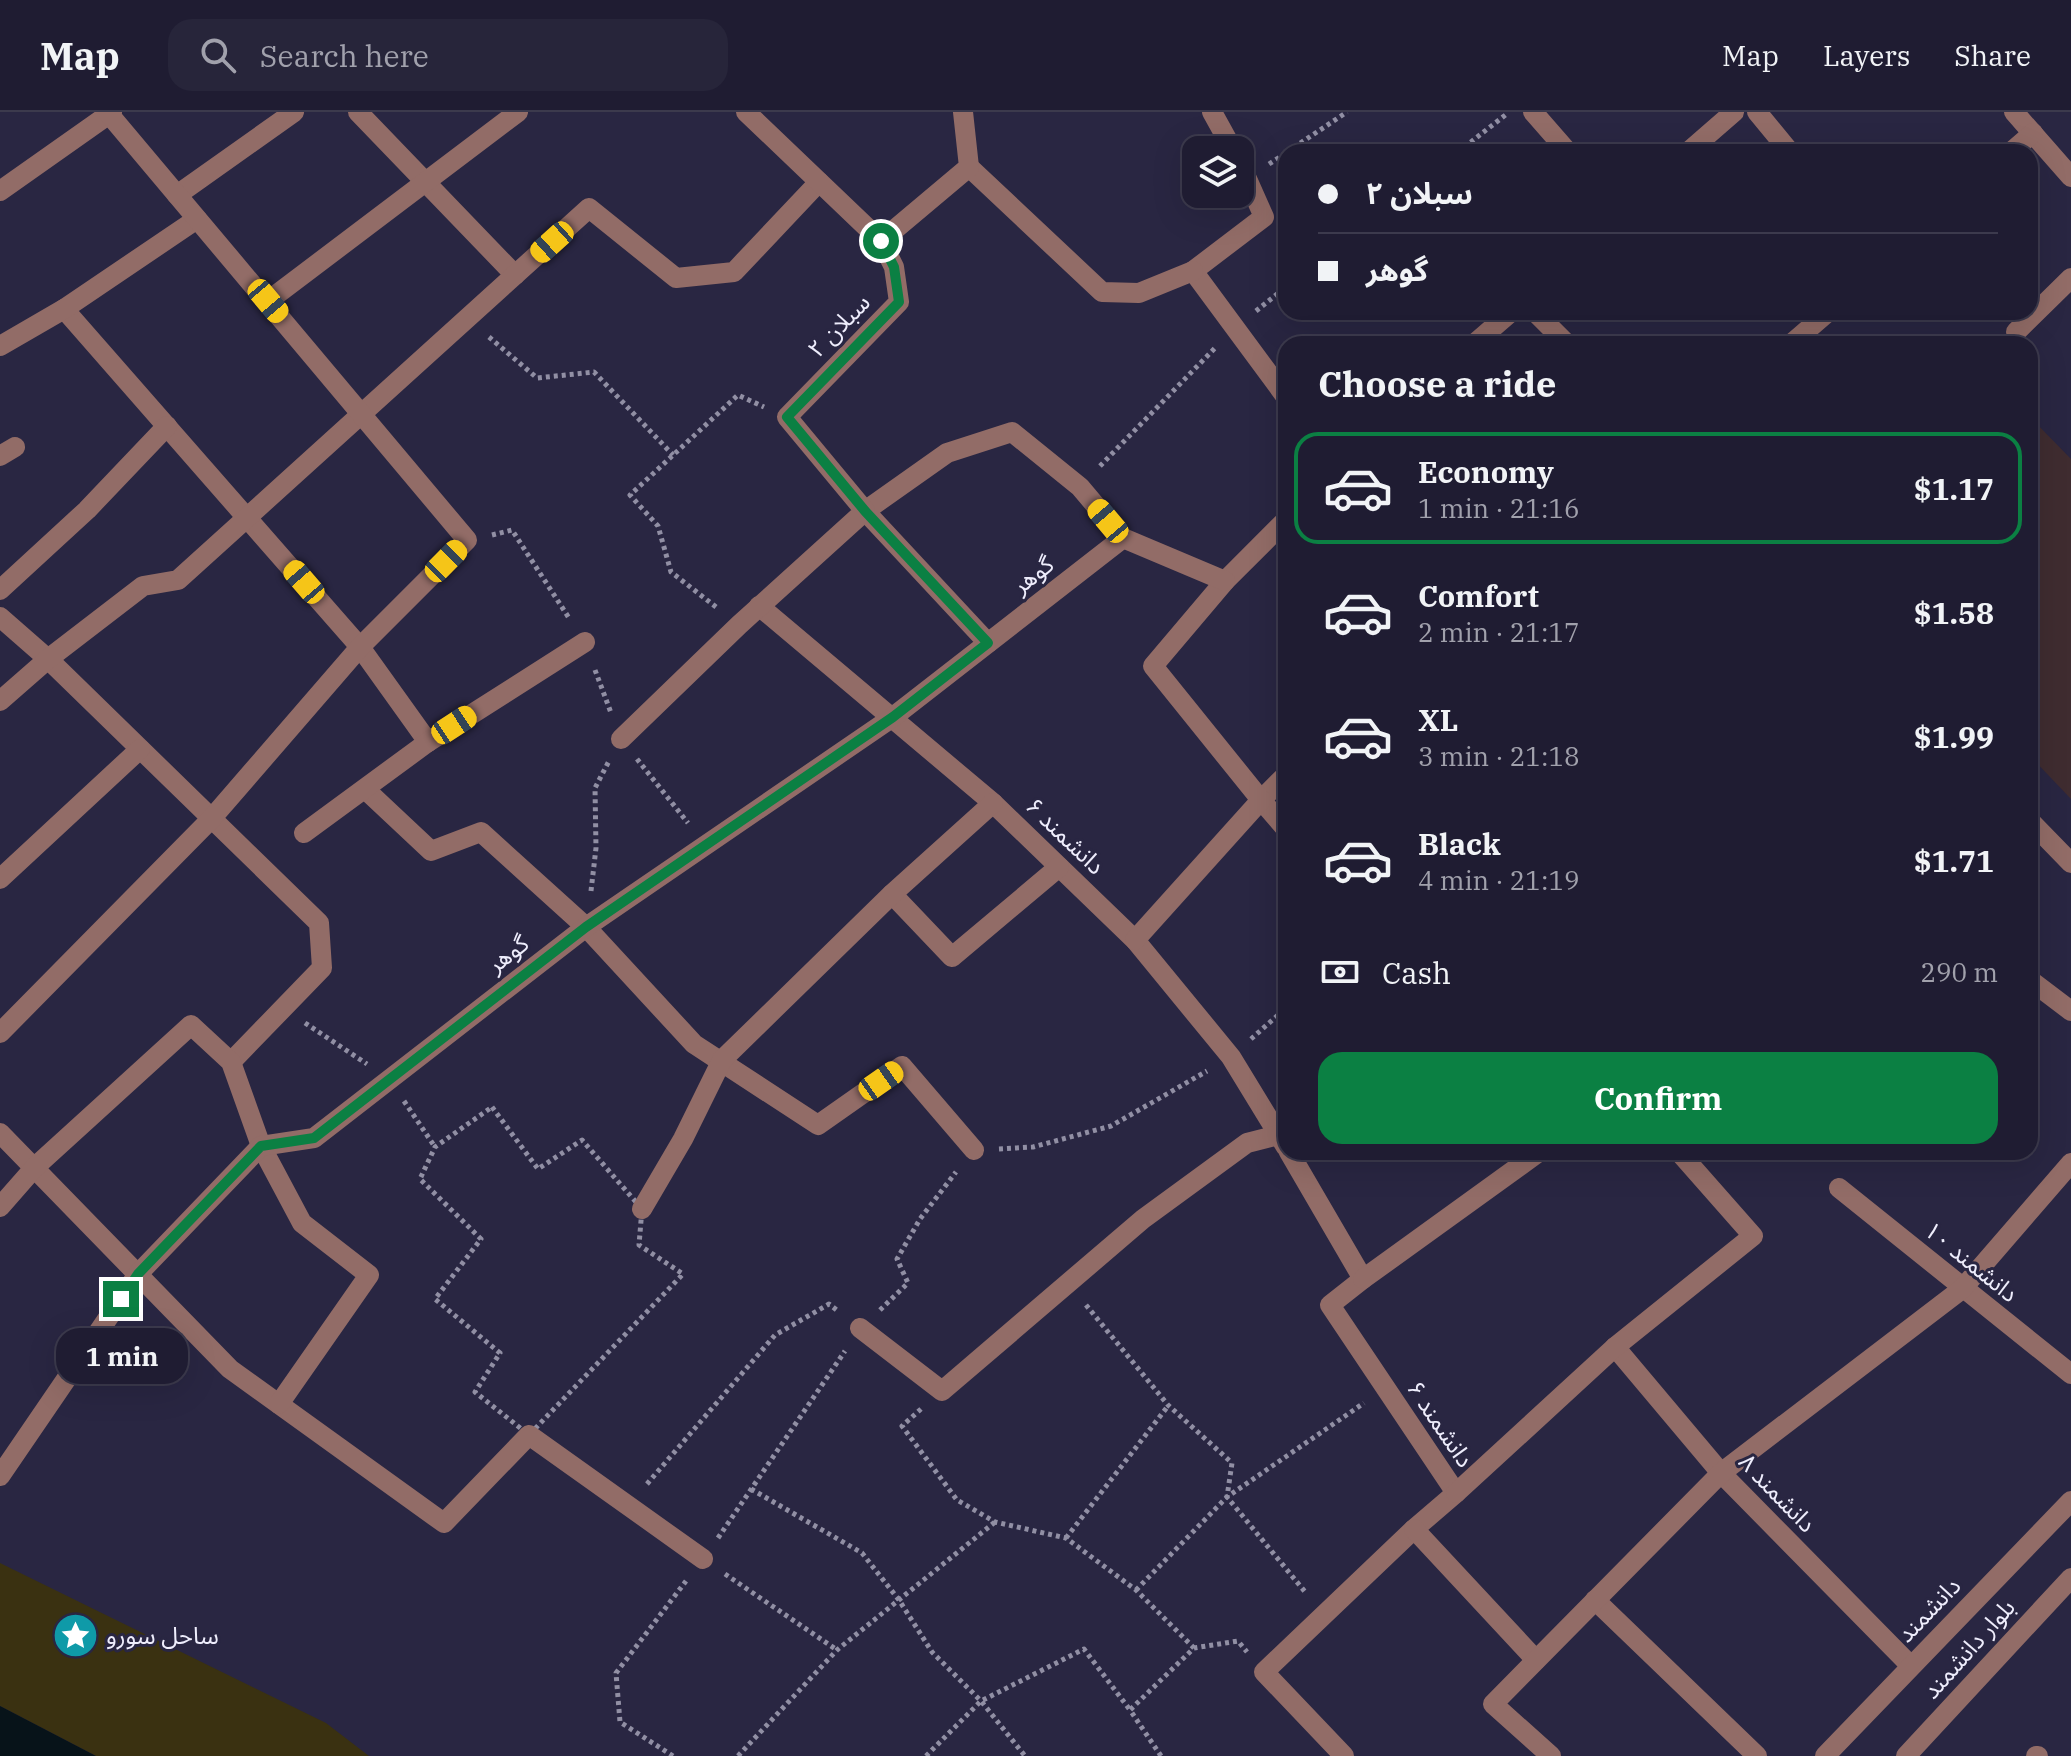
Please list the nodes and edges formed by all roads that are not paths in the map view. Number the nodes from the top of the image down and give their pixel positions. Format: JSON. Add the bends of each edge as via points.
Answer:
{"nodes":[{"id":1,"x":294,"y":112,"type":"edge"},
{"id":2,"x":358,"y":112,"type":"edge"},
{"id":3,"x":518,"y":112,"type":"edge"},
{"id":4,"x":746,"y":112,"type":"edge"},
{"id":5,"x":963,"y":112,"type":"edge"},
{"id":6,"x":1212,"y":112,"type":"edge"},
{"id":7,"x":1533,"y":112,"type":"edge"},
{"id":8,"x":1734,"y":112,"type":"edge"},
{"id":9,"x":1757,"y":112,"type":"edge"},
{"id":10,"x":2014,"y":112,"type":"edge"},
{"id":11,"x":111,"y":113,"type":"edge"},
{"id":12,"x":2033,"y":133,"type":"junction"},
{"id":13,"x":1225,"y":136,"type":"edge"},
{"id":14,"x":1561,"y":144,"type":"edge"},
{"id":15,"x":1697,"y":144,"type":"edge"},
{"id":16,"x":1783,"y":144,"type":"edge"},
{"id":17,"x":2020,"y":144,"type":"edge"},
{"id":18,"x":969,"y":167,"type":"junction"},
{"id":19,"x":2071,"y":177,"type":"edge"},
{"id":20,"x":426,"y":182,"type":"junction"},
{"id":21,"x":819,"y":182,"type":"junction"},
{"id":22,"x":0,"y":191,"type":"edge"},
{"id":23,"x":1254,"y":194,"type":"edge"},
{"id":24,"x":177,"y":195,"type":"junction"},
{"id":25,"x":197,"y":219,"type":"junction"},
{"id":26,"x":881,"y":241,"type":"junction"},
{"id":27,"x":1193,"y":271,"type":"junction"},
{"id":28,"x":515,"y":275,"type":"junction"},
{"id":29,"x":2071,"y":278,"type":"edge"},
{"id":30,"x":268,"y":301,"type":"junction"},
{"id":31,"x":64,"y":309,"type":"junction"},
{"id":32,"x":2038,"y":310,"type":"edge"},
{"id":33,"x":1502,"y":320,"type":"edge"},
{"id":34,"x":1543,"y":320,"type":"edge"},
{"id":35,"x":1819,"y":320,"type":"edge"},
{"id":36,"x":2028,"y":320,"type":"edge"},
{"id":37,"x":2016,"y":332,"type":"dead end"},
{"id":38,"x":1483,"y":336,"type":"edge"},
{"id":39,"x":1559,"y":336,"type":"edge"},
{"id":40,"x":1800,"y":336,"type":"edge"},
{"id":41,"x":0,"y":346,"type":"edge"},
{"id":42,"x":1278,"y":387,"type":"edge"},
{"id":43,"x":360,"y":413,"type":"junction"},
{"id":44,"x":167,"y":426,"type":"junction"},
{"id":45,"x":865,"y":511,"type":"junction"},
{"id":46,"x":248,"y":517,"type":"junction"},
{"id":47,"x":1278,"y":528,"type":"edge"},
{"id":48,"x":1123,"y":538,"type":"junction"},
{"id":49,"x":1225,"y":581,"type":"junction"},
{"id":50,"x":0,"y":590,"type":"edge"},
{"id":51,"x":759,"y":606,"type":"junction"},
{"id":52,"x":0,"y":617,"type":"edge"},
{"id":53,"x":585,"y":642,"type":"road end"},
{"id":54,"x":988,"y":643,"type":"junction"},
{"id":55,"x":360,"y":647,"type":"junction"},
{"id":56,"x":48,"y":659,"type":"junction"},
{"id":57,"x":0,"y":701,"type":"edge"},
{"id":58,"x":893,"y":717,"type":"junction"},
{"id":59,"x":621,"y":739,"type":"road end"},
{"id":60,"x":428,"y":742,"type":"junction"},
{"id":61,"x":140,"y":749,"type":"junction"},
{"id":62,"x":1278,"y":783,"type":"edge"},
{"id":63,"x":366,"y":790,"type":"junction"},
{"id":64,"x":1261,"y":800,"type":"junction"},
{"id":65,"x":993,"y":803,"type":"junction"},
{"id":66,"x":212,"y":818,"type":"junction"},
{"id":67,"x":1278,"y":820,"type":"edge"},
{"id":68,"x":2038,"y":829,"type":"edge"},
{"id":69,"x":304,"y":833,"type":"dead end"},
{"id":70,"x":2071,"y":863,"type":"edge"},
{"id":71,"x":1059,"y":867,"type":"junction"},
{"id":72,"x":0,"y":879,"type":"edge"},
{"id":73,"x":892,"y":894,"type":"junction"},
{"id":74,"x":586,"y":927,"type":"junction"},
{"id":75,"x":1135,"y":940,"type":"junction"},
{"id":76,"x":2038,"y":986,"type":"edge"},
{"id":77,"x":2071,"y":1011,"type":"edge"},
{"id":78,"x":0,"y":1033,"type":"edge"},
{"id":79,"x":722,"y":1060,"type":"junction"},
{"id":80,"x":231,"y":1062,"type":"junction"},
{"id":81,"x":1278,"y":1131,"type":"edge"},
{"id":82,"x":0,"y":1133,"type":"edge"},
{"id":83,"x":1278,"y":1142,"type":"edge"},
{"id":84,"x":261,"y":1146,"type":"junction"},
{"id":85,"x":974,"y":1150,"type":"dead end"},
{"id":86,"x":1295,"y":1160,"type":"edge"},
{"id":87,"x":1528,"y":1160,"type":"edge"},
{"id":88,"x":1686,"y":1160,"type":"edge"},
{"id":89,"x":2071,"y":1163,"type":"edge"},
{"id":90,"x":35,"y":1167,"type":"junction"},
{"id":91,"x":1839,"y":1188,"type":"dead end"},
{"id":92,"x":0,"y":1207,"type":"edge"},
{"id":93,"x":642,"y":1209,"type":"road end"},
{"id":94,"x":138,"y":1274,"type":"junction"},
{"id":95,"x":1363,"y":1279,"type":"junction"},
{"id":96,"x":1962,"y":1289,"type":"junction"},
{"id":97,"x":860,"y":1328,"type":"road end"},
{"id":98,"x":1615,"y":1347,"type":"junction"},
{"id":99,"x":2071,"y":1374,"type":"edge"},
{"id":100,"x":279,"y":1404,"type":"junction"},
{"id":101,"x":1721,"y":1473,"type":"junction"},
{"id":102,"x":0,"y":1476,"type":"edge"},
{"id":103,"x":1456,"y":1493,"type":"junction"},
{"id":104,"x":2071,"y":1501,"type":"edge"},
{"id":105,"x":1414,"y":1529,"type":"junction"},
{"id":106,"x":703,"y":1559,"type":"road end"},
{"id":107,"x":2071,"y":1578,"type":"edge"},
{"id":108,"x":1595,"y":1600,"type":"junction"},
{"id":109,"x":1536,"y":1660,"type":"junction"},
{"id":110,"x":1911,"y":1666,"type":"junction"},
{"id":111,"x":1919,"y":1751,"type":"edge"},
{"id":112,"x":1344,"y":1756,"type":"edge"},
{"id":113,"x":1551,"y":1756,"type":"edge"},
{"id":114,"x":1757,"y":1756,"type":"edge"},
{"id":115,"x":1825,"y":1756,"type":"edge"}],
"edges":[{"from":1,"to":24,"type":"street"},
{"from":2,"to":20,"type":"street"},
{"from":3,"to":20,"type":"street"},
{"from":4,"to":21,"type":"street"},
{"from":5,"to":18,"type":"street"},
{"from":6,"to":13,"type":"street"},
{"from":7,"to":14,"type":"street"},
{"from":8,"to":15,"type":"street"},
{"from":9,"to":16,"type":"street"},
{"from":10,"to":12,"type":"street"},
{"from":11,"to":22,"type":"street"},
{"from":11,"to":24,"type":"street"},
{"from":12,"to":17,"type":"street"},
{"from":12,"to":19,"type":"street"},
{"from":18,"to":26,"type":"street"},
{"from":18,"to":27,"type":"street","via":[[1102,292],[1139,293]]},
{"from":20,"to":28,"type":"street"},
{"from":20,"to":30,"type":"street"},
{"from":21,"to":26,"type":"street"},
{"from":21,"to":28,"type":"street","via":[[734,272],[676,278],[589,208]]},
{"from":23,"to":27,"type":"street","via":[[1264,217]]},
{"from":24,"to":25,"type":"street"},
{"from":25,"to":30,"type":"street"},
{"from":25,"to":31,"type":"street"},
{"from":26,"to":45,"type":"street","name":"سبلان ۲","via":[[894,267],[899,302],[787,417]]},
{"from":27,"to":42,"type":"street"},
{"from":28,"to":43,"type":"street"},
{"from":29,"to":32,"type":"street"},
{"from":30,"to":43,"type":"street"},
{"from":31,"to":41,"type":"street"},
{"from":31,"to":44,"type":"street"},
{"from":33,"to":38,"type":"street"},
{"from":34,"to":39,"type":"street"},
{"from":35,"to":40,"type":"street"},
{"from":36,"to":37,"type":"street"},
{"from":43,"to":46,"type":"street"},
{"from":43,"to":55,"type":"street","via":[[467,540]]},
{"from":44,"to":46,"type":"street"},
{"from":44,"to":50,"type":"street"},
{"from":45,"to":48,"type":"street","via":[[947,453],[1012,432],[1080,487]]},
{"from":45,"to":51,"type":"street"},
{"from":45,"to":54,"type":"street"},
{"from":46,"to":55,"type":"street"},
{"from":46,"to":56,"type":"street","via":[[178,580],[143,586]]},
{"from":47,"to":49,"type":"street"},
{"from":48,"to":49,"type":"street"},
{"from":48,"to":54,"type":"street","name":"گوهر"},
{"from":49,"to":64,"type":"street","via":[[1153,666]]},
{"from":51,"to":58,"type":"street","name":"دانشمند ۶"},
{"from":51,"to":59,"type":"street"},
{"from":52,"to":56,"type":"street"},
{"from":53,"to":60,"type":"street"},
{"from":54,"to":58,"type":"street","name":"گوهر"},
{"from":55,"to":60,"type":"street"},
{"from":55,"to":66,"type":"street"},
{"from":56,"to":57,"type":"street"},
{"from":56,"to":61,"type":"street"},
{"from":58,"to":65,"type":"street","name":"دانشمند ۶"},
{"from":58,"to":74,"type":"street","name":"گوهر"},
{"from":60,"to":63,"type":"street"},
{"from":61,"to":66,"type":"street"},
{"from":61,"to":72,"type":"street"},
{"from":62,"to":64,"type":"street"},
{"from":63,"to":69,"type":"street"},
{"from":63,"to":74,"type":"street","via":[[431,851],[481,832]]},
{"from":64,"to":67,"type":"street"},
{"from":64,"to":75,"type":"street"},
{"from":65,"to":71,"type":"street","name":"دانشمند ۶"},
{"from":65,"to":73,"type":"street"},
{"from":66,"to":78,"type":"street"},
{"from":66,"to":80,"type":"street","via":[[319,923],[322,968]]},
{"from":68,"to":70,"type":"street"},
{"from":71,"to":73,"type":"street","via":[[952,957]]},
{"from":71,"to":75,"type":"street","name":"دانشمند ۶"},
{"from":73,"to":79,"type":"street"},
{"from":74,"to":79,"type":"street","via":[[694,1044]]},
{"from":74,"to":84,"type":"street","name":"گوهر","via":[[314,1138]]},
{"from":75,"to":81,"type":"street","name":"دانشمند ۶","via":[[1231,1057]]},
{"from":76,"to":77,"type":"street"},
{"from":79,"to":85,"type":"street","via":[[818,1125],[902,1066]]},
{"from":79,"to":93,"type":"street"},
{"from":80,"to":84,"type":"street"},
{"from":80,"to":90,"type":"street","via":[[191,1025]]},
{"from":82,"to":90,"type":"street"},
{"from":83,"to":97,"type":"street","via":[[1247,1143],[1143,1219],[942,1391]]},
{"from":84,"to":94,"type":"street"},
{"from":84,"to":100,"type":"street","via":[[302,1223],[369,1275]]},
{"from":86,"to":95,"type":"street","name":"دانشمند ۶"},
{"from":87,"to":95,"type":"street"},
{"from":88,"to":98,"type":"street","via":[[1753,1236]]},
{"from":89,"to":96,"type":"street"},
{"from":90,"to":92,"type":"street"},
{"from":90,"to":94,"type":"street"},
{"from":91,"to":96,"type":"street","name":"دانشمند ۱۰"},
{"from":94,"to":100,"type":"street","via":[[230,1369]]},
{"from":94,"to":102,"type":"street"},
{"from":95,"to":103,"type":"street","name":"دانشمند ۶","via":[[1330,1305]]},
{"from":96,"to":99,"type":"street","name":"دانشمند ۱۰"},
{"from":96,"to":101,"type":"street"},
{"from":98,"to":101,"type":"street","name":"دانشمند ۸"},
{"from":98,"to":103,"type":"street"},
{"from":100,"to":106,"type":"street","via":[[444,1523],[529,1435]]},
{"from":101,"to":108,"type":"street"},
{"from":101,"to":110,"type":"street","name":"دانشمند ۸"},
{"from":103,"to":105,"type":"street","name":"دانشمند ۶"},
{"from":104,"to":110,"type":"street","name":"دانشمند"},
{"from":105,"to":109,"type":"street"},
{"from":105,"to":112,"type":"street","name":"دانشمند ۶","via":[[1264,1672]]},
{"from":107,"to":111,"type":"street","name":"بلوار دانشمند"},
{"from":108,"to":109,"type":"street"},
{"from":108,"to":114,"type":"street"},
{"from":109,"to":113,"type":"street","via":[[1493,1704]]},
{"from":110,"to":115,"type":"street","name":"دانشمند"}]}
